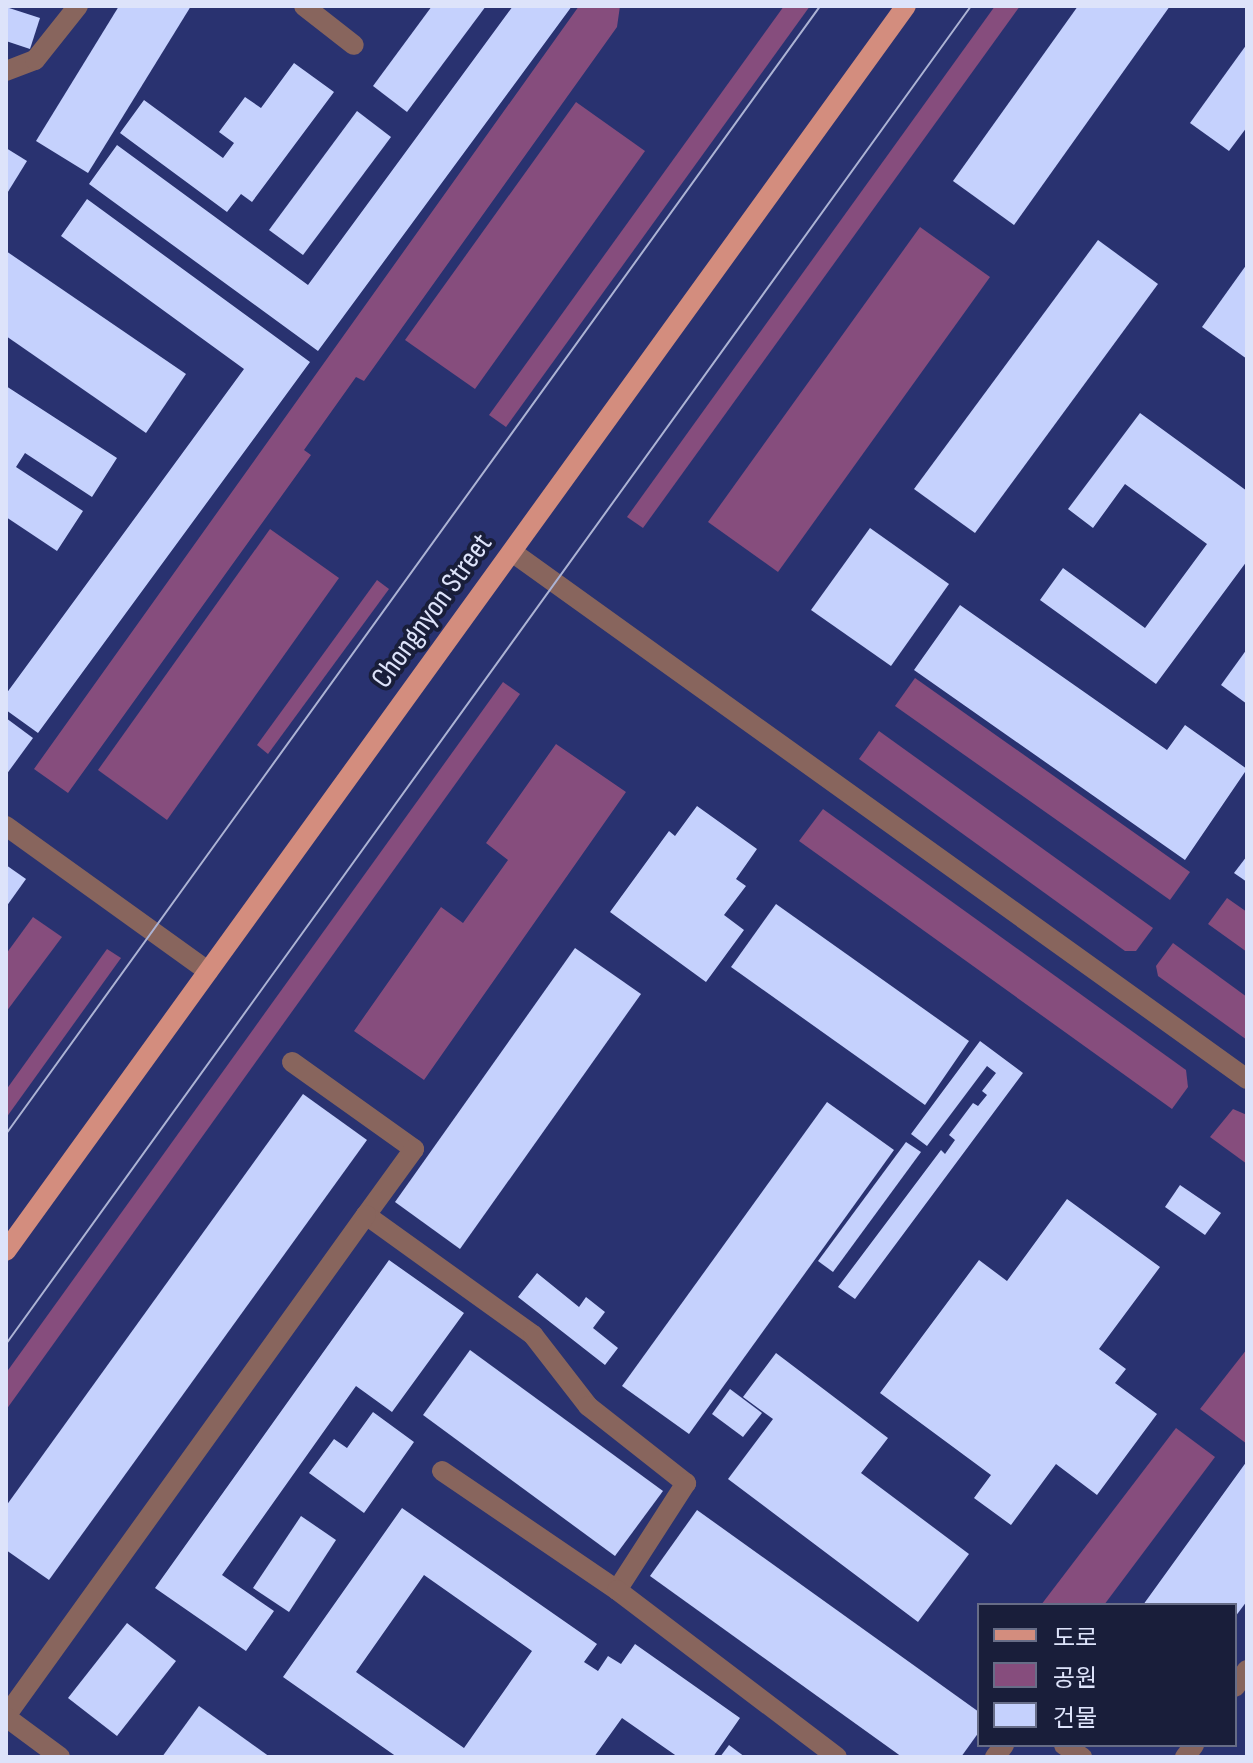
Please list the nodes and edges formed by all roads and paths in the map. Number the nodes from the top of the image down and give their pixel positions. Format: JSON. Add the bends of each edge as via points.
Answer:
{"nodes":[{"id":1,"x":78,"y":6,"type":"edge"},
{"id":2,"x":304,"y":6,"type":"edge"},
{"id":3,"x":906,"y":6,"type":"edge"},
{"id":4,"x":354,"y":45,"type":"dead end"},
{"id":5,"x":6,"y":71,"type":"edge"},
{"id":6,"x":512,"y":552,"type":"junction"},
{"id":7,"x":6,"y":826,"type":"edge"},
{"id":8,"x":208,"y":971,"type":"junction"},
{"id":9,"x":292,"y":1062,"type":"dead end"},
{"id":10,"x":1247,"y":1079,"type":"edge"},
{"id":11,"x":366,"y":1215,"type":"junction"},
{"id":12,"x":6,"y":1251,"type":"edge"},
{"id":13,"x":442,"y":1471,"type":"dead end"},
{"id":14,"x":617,"y":1590,"type":"junction"},
{"id":15,"x":6,"y":1716,"type":"edge"},
{"id":16,"x":60,"y":1757,"type":"edge"},
{"id":17,"x":837,"y":1757,"type":"edge"}],
"edges":[{"from":1,"to":5,"type":"street","via":[[35,60]]},
{"from":2,"to":4,"type":"street"},
{"from":3,"to":6,"type":"main road","name":"Chongnyon Street"},
{"from":6,"to":8,"type":"main road","name":"Chongnyon Street"},
{"from":6,"to":10,"type":"street"},
{"from":7,"to":8,"type":"street"},
{"from":8,"to":12,"type":"main road","name":"Chongnyon Street"},
{"from":9,"to":11,"type":"street","via":[[414,1149]]},
{"from":11,"to":14,"type":"street","via":[[533,1335],[588,1406],[686,1483]]},
{"from":11,"to":15,"type":"street"},
{"from":13,"to":14,"type":"street"},
{"from":14,"to":17,"type":"street"},
{"from":15,"to":16,"type":"street"}]}
